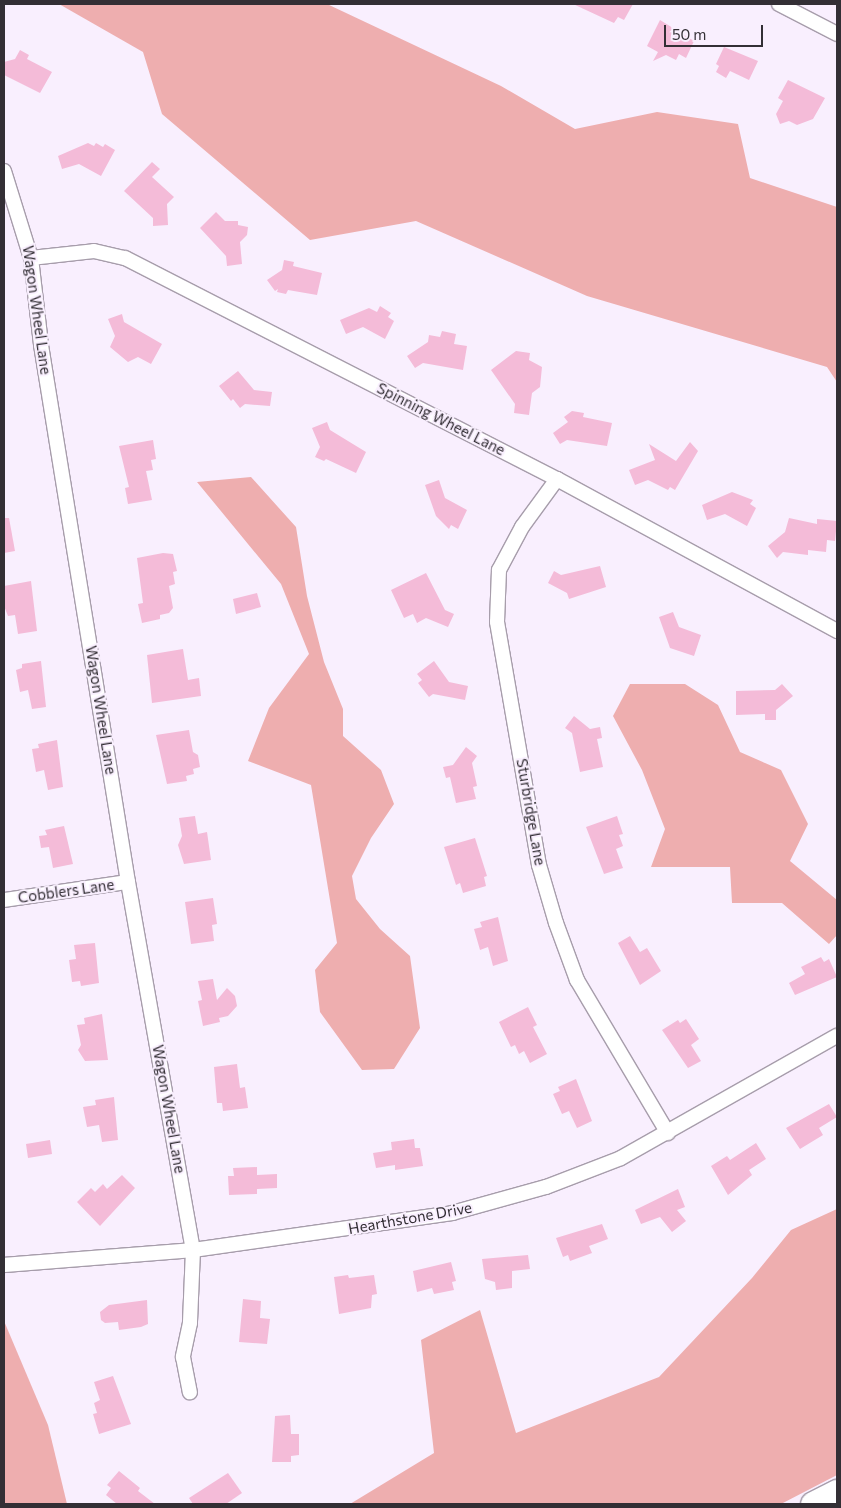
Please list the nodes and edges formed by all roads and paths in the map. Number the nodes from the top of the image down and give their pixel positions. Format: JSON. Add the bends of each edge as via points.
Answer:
{"nodes":[{"id":1,"x":779,"y":4,"type":"edge"},
{"id":2,"x":837,"y":34,"type":"edge"},
{"id":3,"x":4,"y":171,"type":"edge"},
{"id":4,"x":31,"y":258,"type":"junction"},
{"id":5,"x":557,"y":479,"type":"junction"},
{"id":6,"x":837,"y":631,"type":"edge"},
{"id":7,"x":128,"y":882,"type":"junction"},
{"id":8,"x":4,"y":900,"type":"edge"},
{"id":9,"x":837,"y":1036,"type":"edge"},
{"id":10,"x":668,"y":1133,"type":"junction"},
{"id":11,"x":193,"y":1250,"type":"junction"},
{"id":12,"x":4,"y":1265,"type":"edge"},
{"id":13,"x":190,"y":1392,"type":"dead end"},
{"id":14,"x":837,"y":1492,"type":"edge"},
{"id":15,"x":813,"y":1504,"type":"edge"}],
"edges":[{"from":1,"to":2,"type":"street"},
{"from":3,"to":4,"type":"street","name":"Wagon Wheel Lane"},
{"from":4,"to":5,"type":"street","name":"Spinning Wheel Lane","via":[[94,251],[125,258]]},
{"from":4,"to":7,"type":"street","name":"Wagon Wheel Lane","via":[[41,346]]},
{"from":5,"to":6,"type":"street","name":"Spinning Wheel Lane"},
{"from":5,"to":10,"type":"street","name":"Sturbridge Lane","via":[[522,527],[500,570],[497,622],[539,865],[556,922],[577,980]]},
{"from":7,"to":8,"type":"street","name":"Cobblers Lane"},
{"from":7,"to":11,"type":"street","name":"Wagon Wheel Lane"},
{"from":9,"to":10,"type":"street","name":"Hearthstone Drive"},
{"from":10,"to":11,"type":"street","name":"Hearthstone Drive","via":[[621,1158],[546,1187],[452,1213]]},
{"from":11,"to":12,"type":"street","name":"Hearthstone Drive"},
{"from":11,"to":13,"type":"street","name":"Wagon Wheel Lane","via":[[190,1323],[183,1357]]},
{"from":14,"to":15,"type":"highway"}]}
